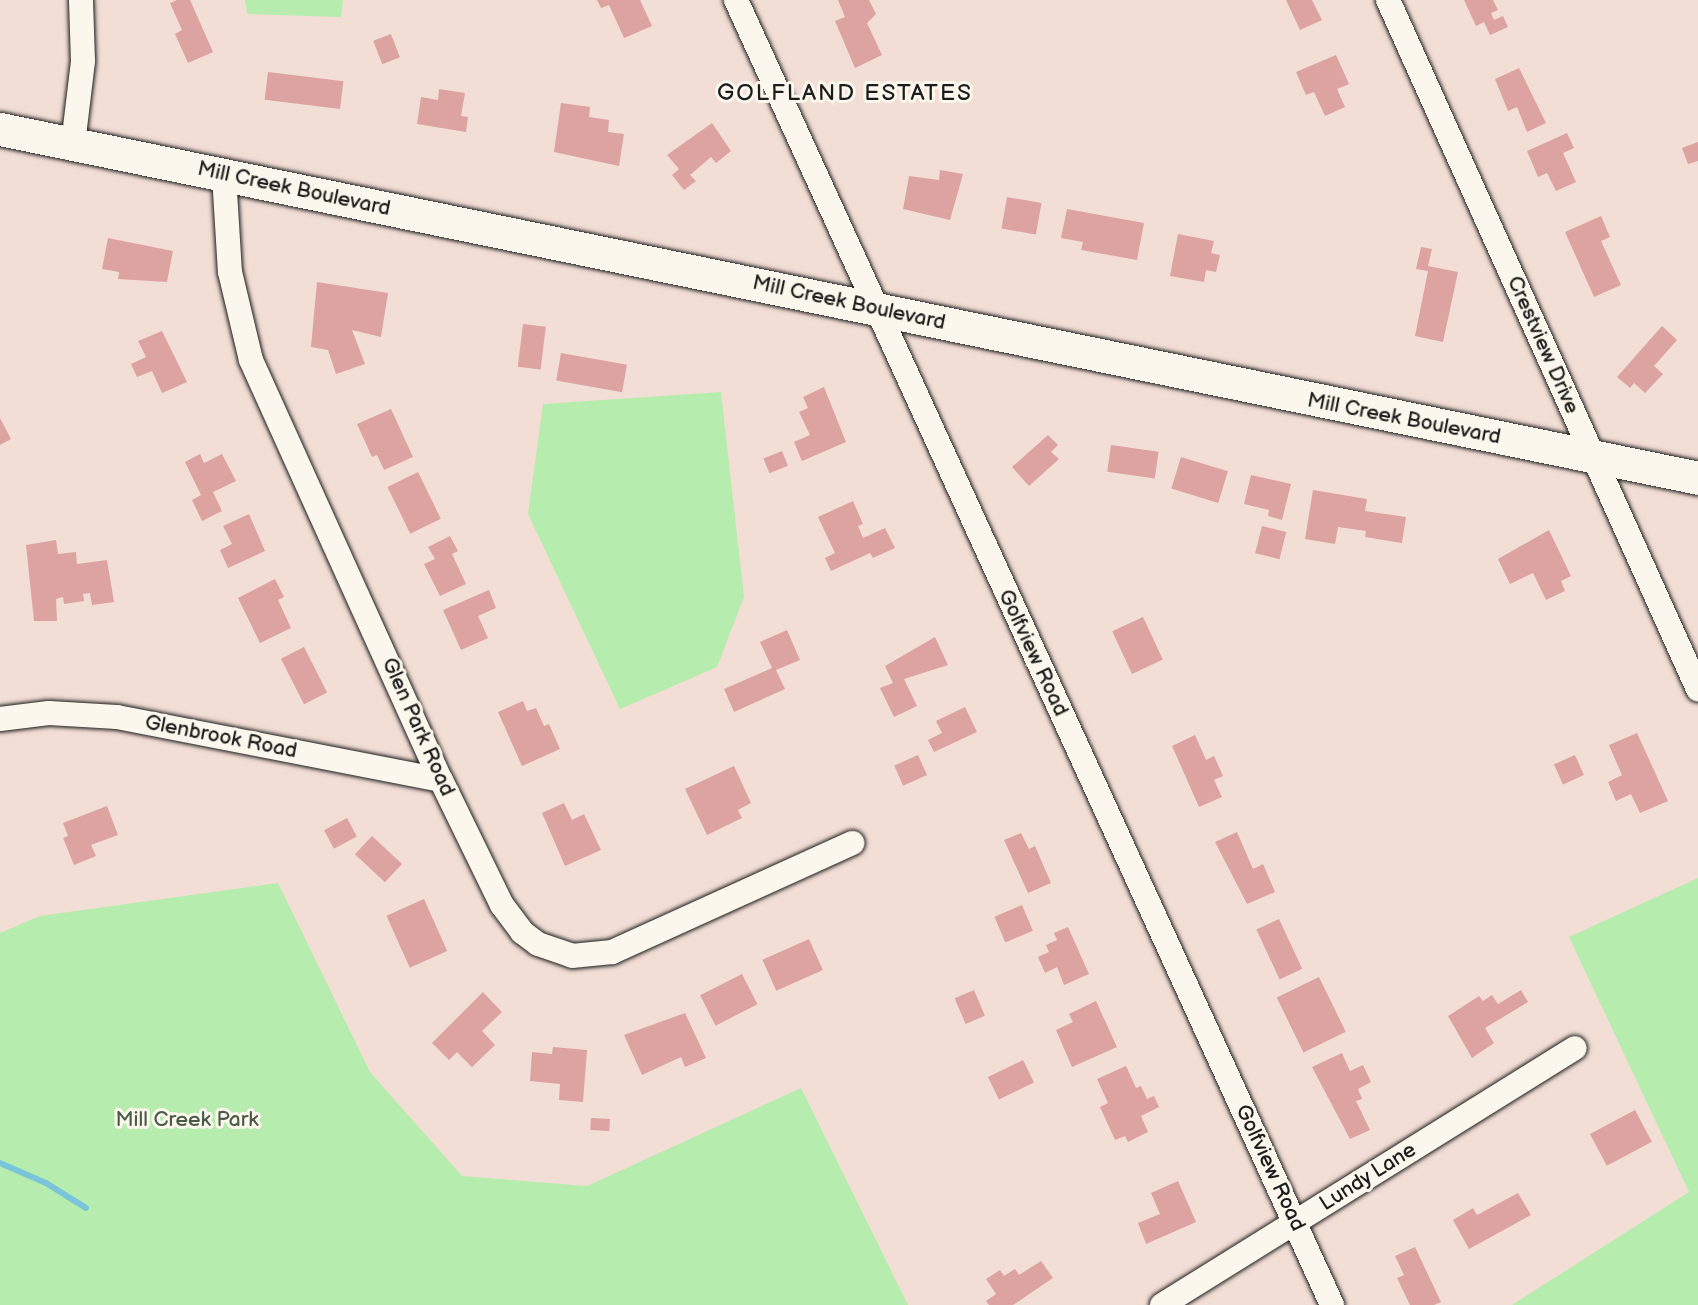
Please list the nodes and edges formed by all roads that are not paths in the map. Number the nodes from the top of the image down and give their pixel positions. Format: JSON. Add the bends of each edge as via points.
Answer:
{"nodes":[{"id":1,"x":81,"y":0,"type":"edge"},
{"id":2,"x":736,"y":0,"type":"edge"},
{"id":3,"x":1388,"y":0,"type":"edge"},
{"id":4,"x":0,"y":129,"type":"edge"},
{"id":5,"x":73,"y":144,"type":"junction"},
{"id":6,"x":224,"y":175,"type":"junction"},
{"id":7,"x":874,"y":308,"type":"junction"},
{"id":8,"x":1593,"y":456,"type":"junction"},
{"id":9,"x":1698,"y":478,"type":"edge"},
{"id":10,"x":1698,"y":689,"type":"edge"},
{"id":11,"x":0,"y":719,"type":"edge"},
{"id":12,"x":441,"y":780,"type":"junction"},
{"id":13,"x":852,"y":843,"type":"dead end"},
{"id":14,"x":1575,"y":1048,"type":"dead end"},
{"id":15,"x":1294,"y":1222,"type":"junction"},
{"id":16,"x":1162,"y":1305,"type":"edge"},
{"id":17,"x":1332,"y":1305,"type":"edge"}],
"edges":[{"from":1,"to":5,"type":"street","via":[[83,61]]},
{"from":2,"to":7,"type":"street","name":"Golfview Road"},
{"from":3,"to":8,"type":"street","name":"Crestview Drive"},
{"from":4,"to":5,"type":"street","name":"Mill Creek Boulevard"},
{"from":5,"to":6,"type":"street","name":"Mill Creek Boulevard"},
{"from":6,"to":7,"type":"street","name":"Mill Creek Boulevard"},
{"from":6,"to":12,"type":"street","name":"Glen Park Road","via":[[230,272],[251,360]]},
{"from":7,"to":8,"type":"street","name":"Mill Creek Boulevard"},
{"from":7,"to":15,"type":"street","name":"Golfview Road"},
{"from":8,"to":9,"type":"street","name":"Mill Creek Boulevard"},
{"from":8,"to":10,"type":"street","name":"Crestview Drive"},
{"from":11,"to":12,"type":"street","name":"Glenbrook Road","via":[[49,713],[117,717]]},
{"from":12,"to":13,"type":"street","name":"Glen Park Road","via":[[513,923],[538,944],[572,956],[612,952]]},
{"from":14,"to":15,"type":"street","name":"Lundy Lane"},
{"from":15,"to":16,"type":"street","name":"Lundy Lane"},
{"from":15,"to":17,"type":"street","name":"Golfview Road"}]}
